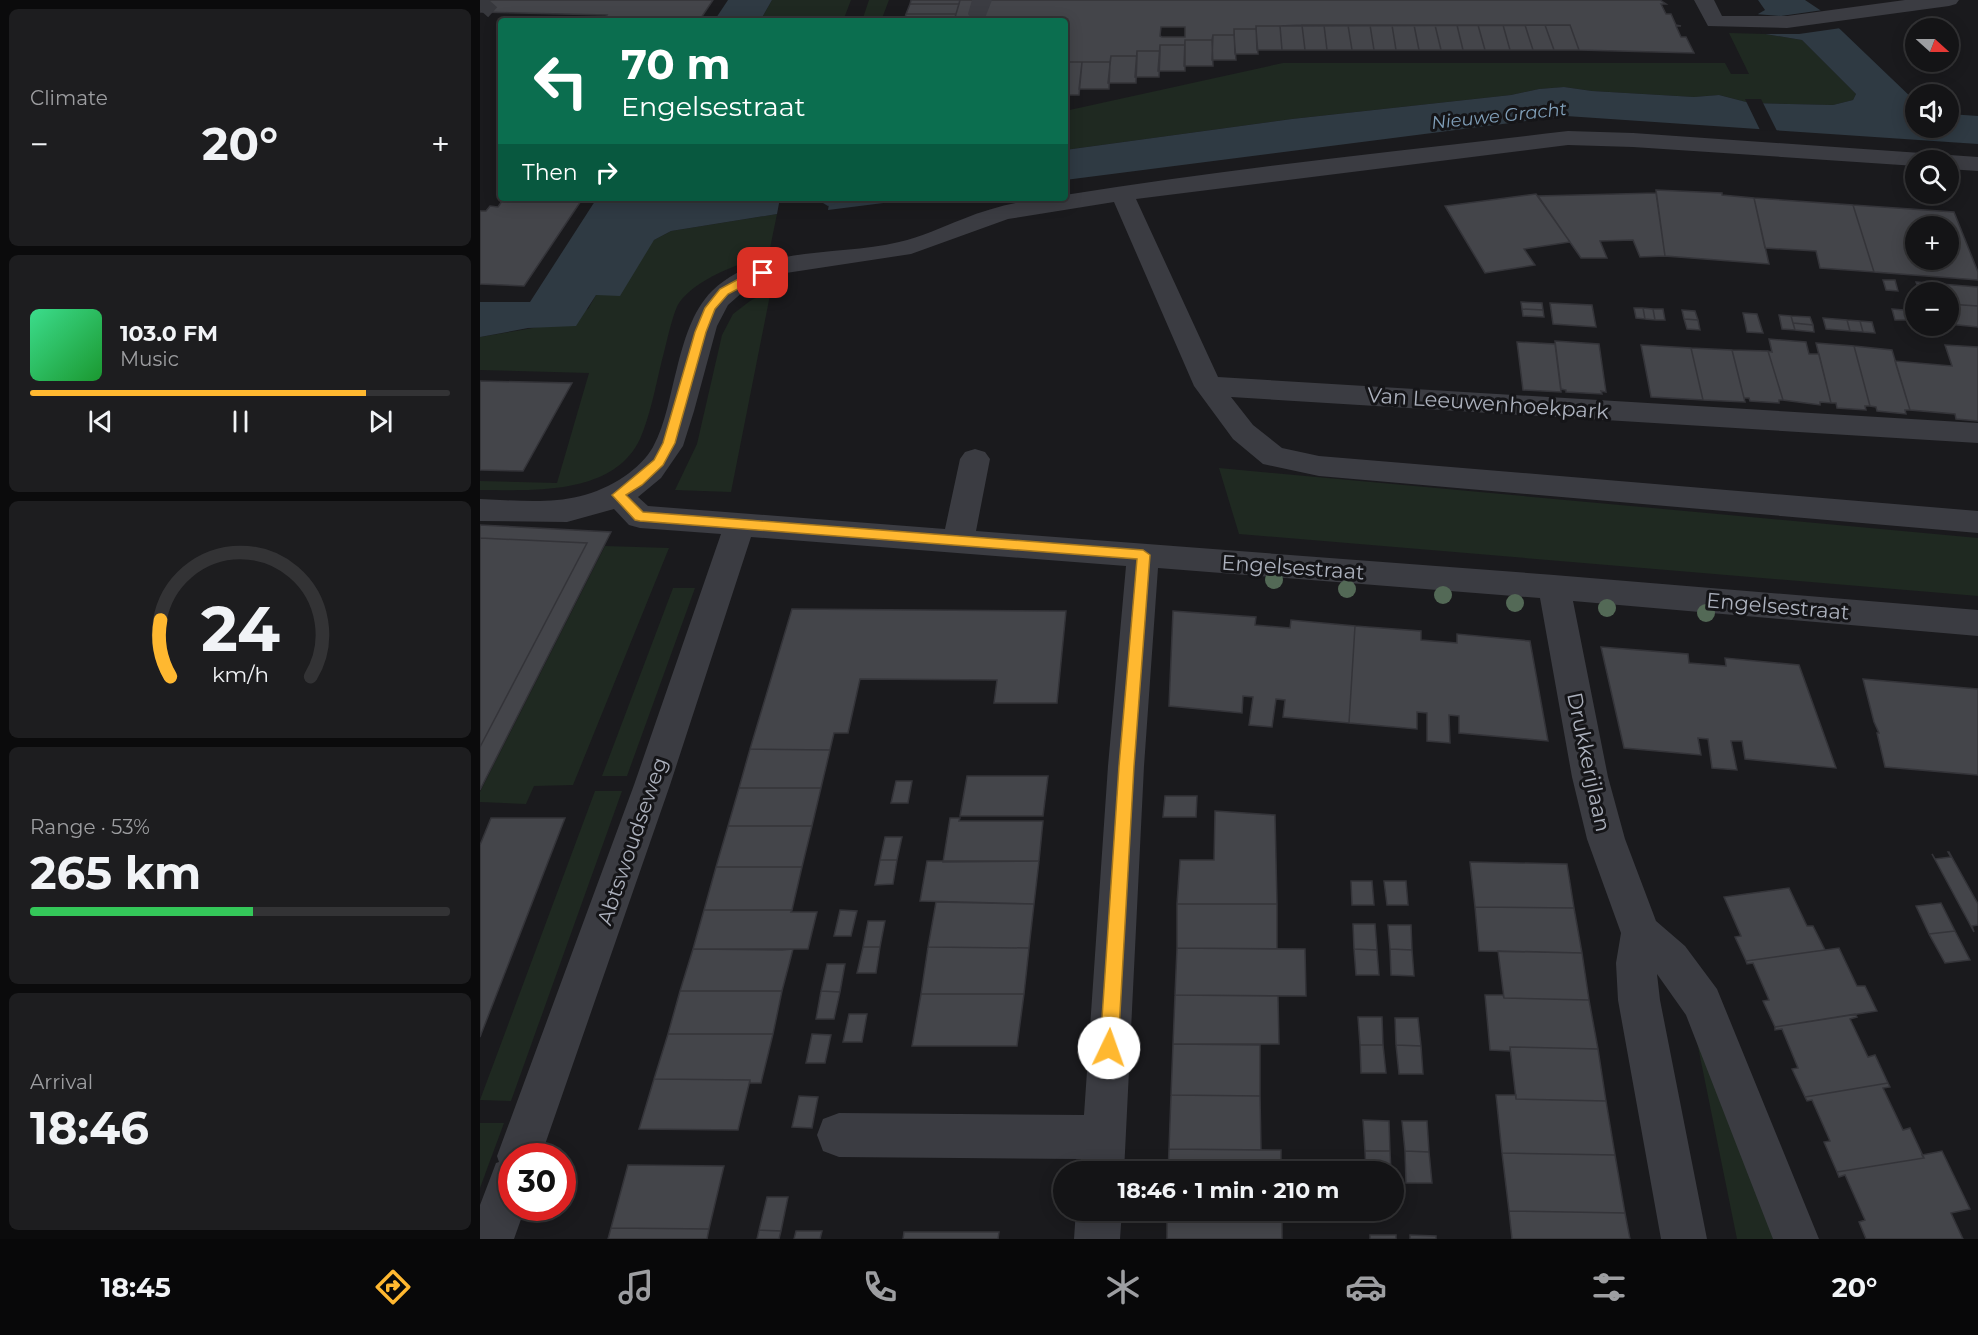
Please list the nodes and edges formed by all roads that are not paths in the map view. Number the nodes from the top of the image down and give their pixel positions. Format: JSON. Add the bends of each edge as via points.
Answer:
{"nodes":[{"id":1,"x":1704,"y":0,"type":"edge"},
{"id":2,"x":1949,"y":0,"type":"edge"},
{"id":3,"x":1905,"y":158,"type":"edge"},
{"id":4,"x":1959,"y":163,"type":"edge"},
{"id":5,"x":1978,"y":164,"type":"edge"},
{"id":6,"x":1122,"y":194,"type":"junction"},
{"id":7,"x":1208,"y":386,"type":"junction"},
{"id":8,"x":1978,"y":433,"type":"edge"},
{"id":9,"x":975,"y":459,"type":"dead end"},
{"id":10,"x":618,"y":495,"type":"junction"},
{"id":11,"x":480,"y":510,"type":"edge"},
{"id":12,"x":1978,"y":522,"type":"edge"},
{"id":13,"x":740,"y":524,"type":"junction"},
{"id":14,"x":958,"y":541,"type":"junction"},
{"id":15,"x":1143,"y":555,"type":"junction"},
{"id":16,"x":1554,"y":586,"type":"junction"},
{"id":17,"x":1978,"y":623,"type":"edge"},
{"id":18,"x":1641,"y":933,"type":"junction"},
{"id":19,"x":839,"y":1135,"type":"dead end"},
{"id":20,"x":524,"y":1143,"type":"edge"},
{"id":21,"x":1103,"y":1154,"type":"edge"},
{"id":22,"x":498,"y":1219,"type":"edge"},
{"id":23,"x":1098,"y":1221,"type":"edge"},
{"id":24,"x":491,"y":1239,"type":"edge"},
{"id":25,"x":1097,"y":1239,"type":"edge"},
{"id":26,"x":1684,"y":1239,"type":"edge"},
{"id":27,"x":1796,"y":1239,"type":"edge"}],
"edges":[{"from":1,"to":2,"type":"street","via":[[1716,22],[1787,22]]},
{"from":3,"to":6,"type":"street","via":[[1568,138]]},
{"from":4,"to":5,"type":"street"},
{"from":6,"to":7,"type":"street"},
{"from":6,"to":10,"type":"street","via":[[1000,214],[889,252],[836,256],[750,277],[724,292],[710,308],[701,332],[669,443],[658,462]]},
{"from":7,"to":8,"type":"street","name":"Van Leeuwenhoekpark"},
{"from":7,"to":12,"type":"street","via":[[1242,432],[1273,457],[1319,466]]},
{"from":9,"to":14,"type":"street"},
{"from":10,"to":11,"type":"street","via":[[571,511]]},
{"from":10,"to":13,"type":"street","name":"Engelsestraat","via":[[640,517]]},
{"from":13,"to":14,"type":"street","name":"Engelsestraat"},
{"from":13,"to":20,"type":"street","name":"Abtswoudseweg","via":[[652,785]]},
{"from":14,"to":15,"type":"street","name":"Engelsestraat"},
{"from":15,"to":16,"type":"street","name":"Engelsestraat"},
{"from":15,"to":21,"type":"street"},
{"from":16,"to":17,"type":"street","name":"Engelsestraat"},
{"from":16,"to":18,"type":"street","name":"Drukkerijlaan","via":[[1590,777],[1604,832]]},
{"from":18,"to":26,"type":"street","name":"Drukkerijlaan","via":[[1636,963],[1639,1000]]},
{"from":18,"to":27,"type":"street","name":"Drukkerijlaan","via":[[1671,960],[1702,1003]]},
{"from":19,"to":21,"type":"street"},
{"from":22,"to":24,"type":"street"},
{"from":23,"to":25,"type":"street"}]}
